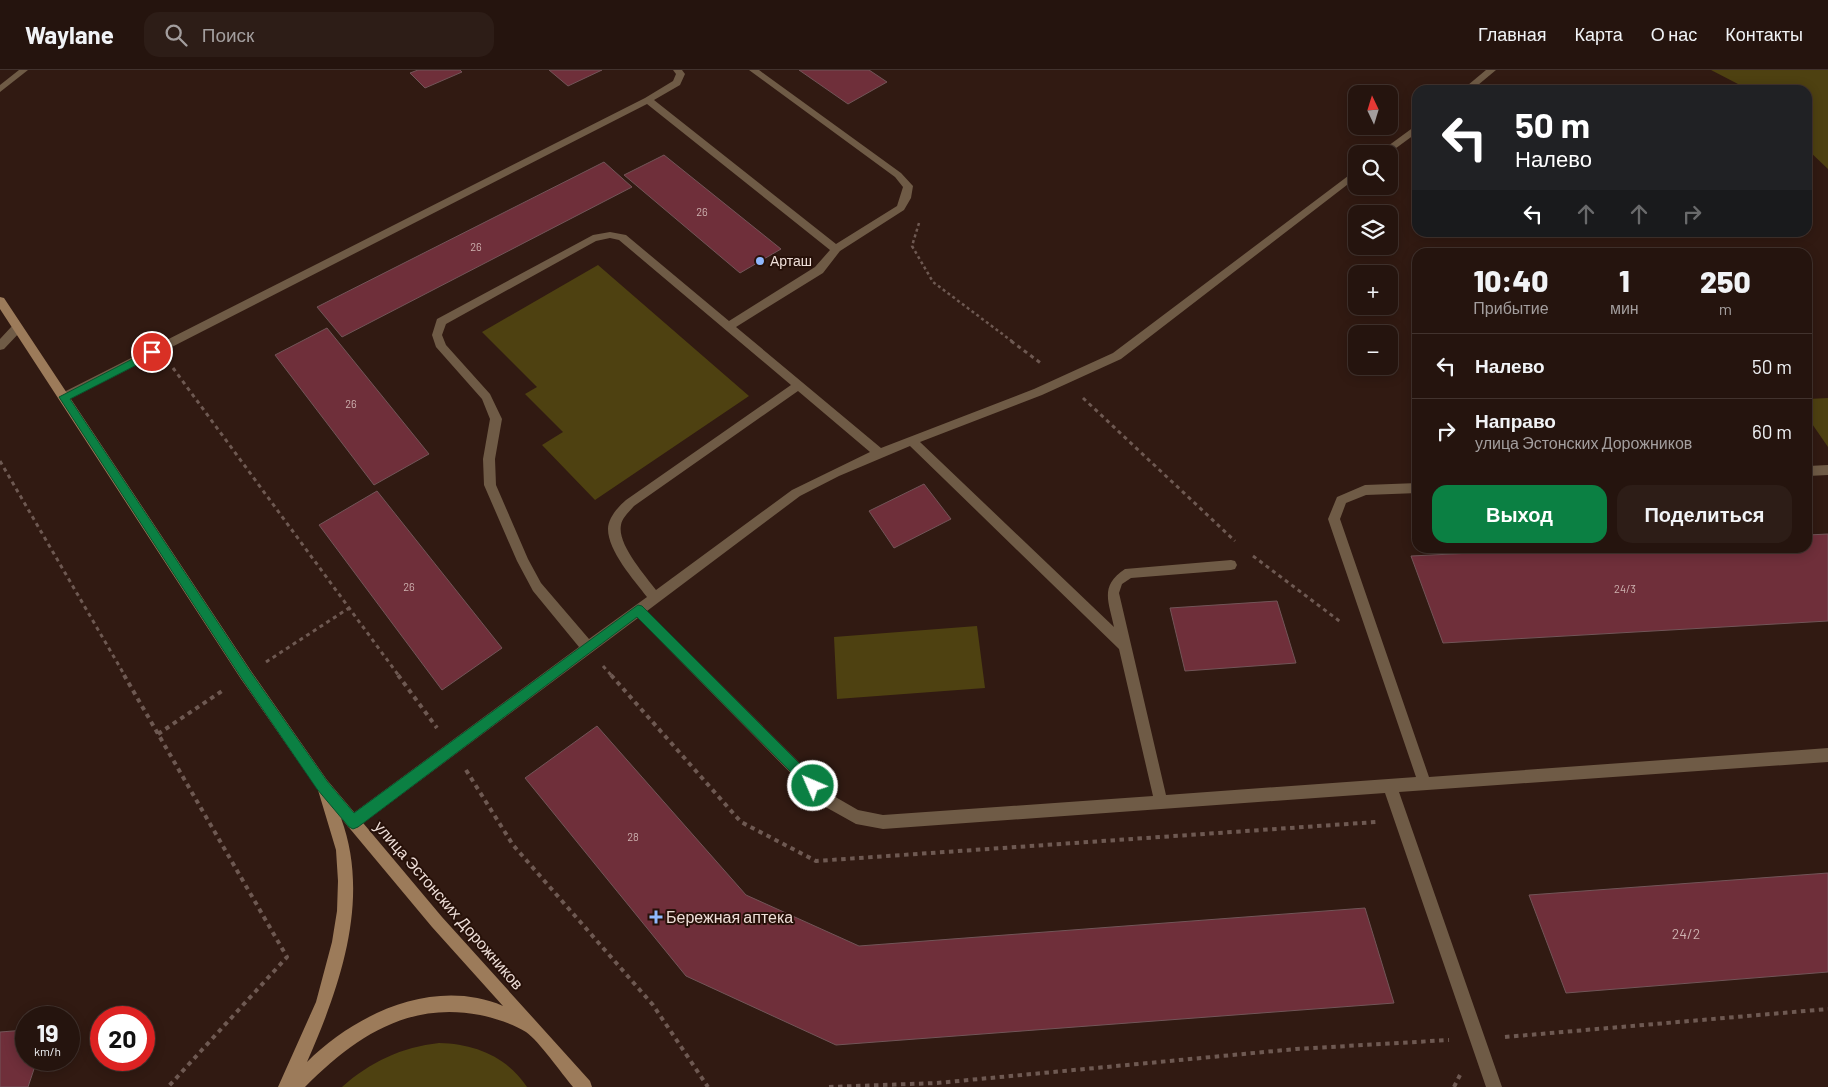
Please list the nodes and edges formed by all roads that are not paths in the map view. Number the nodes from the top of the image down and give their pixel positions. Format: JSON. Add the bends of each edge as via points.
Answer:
{"nodes":[{"id":1,"x":24,"y":70,"type":"edge"},
{"id":2,"x":677,"y":70,"type":"edge"},
{"id":3,"x":753,"y":70,"type":"edge"},
{"id":4,"x":1492,"y":70,"type":"edge"},
{"id":5,"x":1472,"y":85,"type":"edge"},
{"id":6,"x":0,"y":90,"type":"edge"},
{"id":7,"x":648,"y":100,"type":"junction"},
{"id":8,"x":1412,"y":132,"type":"edge"},
{"id":9,"x":1394,"y":145,"type":"edge"},
{"id":10,"x":1348,"y":180,"type":"edge"},
{"id":11,"x":836,"y":249,"type":"junction"},
{"id":12,"x":0,"y":301,"type":"edge"},
{"id":13,"x":728,"y":327,"type":"junction"},
{"id":14,"x":17,"y":328,"type":"junction"},
{"id":15,"x":0,"y":346,"type":"edge"},
{"id":16,"x":798,"y":386,"type":"junction"},
{"id":17,"x":64,"y":397,"type":"junction"},
{"id":18,"x":912,"y":441,"type":"junction"},
{"id":19,"x":879,"y":453,"type":"junction"},
{"id":20,"x":1828,"y":470,"type":"edge"},
{"id":21,"x":1812,"y":471,"type":"edge"},
{"id":22,"x":1412,"y":488,"type":"edge"},
{"id":23,"x":1231,"y":565,"type":"dead end"},
{"id":24,"x":654,"y":598,"type":"junction"},
{"id":25,"x":638,"y":610,"type":"junction"},
{"id":26,"x":1125,"y":646,"type":"junction"},
{"id":27,"x":586,"y":647,"type":"junction"},
{"id":28,"x":1828,"y":755,"type":"edge"},
{"id":29,"x":1425,"y":784,"type":"junction"},
{"id":30,"x":322,"y":785,"type":"junction"},
{"id":31,"x":1390,"y":786,"type":"junction"},
{"id":32,"x":1161,"y":802,"type":"junction"},
{"id":33,"x":353,"y":822,"type":"junction"},
{"id":34,"x":550,"y":1047,"type":"junction"},
{"id":35,"x":286,"y":1087,"type":"edge"},
{"id":36,"x":293,"y":1087,"type":"edge"},
{"id":37,"x":574,"y":1087,"type":"edge"},
{"id":38,"x":584,"y":1087,"type":"edge"},
{"id":39,"x":1494,"y":1087,"type":"edge"}],
"edges":[{"from":1,"to":6,"type":"lane"},
{"from":2,"to":7,"type":"lane","via":[[681,74],[677,83]]},
{"from":3,"to":11,"type":"lane","via":[[898,175],[908,186],[901,208]]},
{"from":4,"to":5,"type":"lane"},
{"from":7,"to":11,"type":"lane"},
{"from":7,"to":17,"type":"lane"},
{"from":8,"to":9,"type":"lane"},
{"from":10,"to":18,"type":"lane","via":[[1117,356],[1066,381]]},
{"from":11,"to":13,"type":"lane","via":[[819,270]]},
{"from":12,"to":14,"type":"main road","name":"улица Эстонских Дорожников"},
{"from":13,"to":16,"type":"lane"},
{"from":13,"to":27,"type":"lane","via":[[622,237],[610,235],[593,238],[441,322],[437,335],[441,347],[486,397],[496,419],[489,459],[490,485],[523,561],[537,588]]},
{"from":14,"to":15,"type":"lane"},
{"from":14,"to":17,"type":"main road","name":"улица Эстонских Дорожников"},
{"from":16,"to":19,"type":"lane"},
{"from":16,"to":24,"type":"lane","via":[[630,503],[619,514],[614,528],[617,543]]},
{"from":17,"to":30,"type":"main road","name":"улица Эстонских Дорожников"},
{"from":18,"to":19,"type":"lane"},
{"from":18,"to":26,"type":"lane"},
{"from":19,"to":24,"type":"lane","via":[[796,493]]},
{"from":20,"to":21,"type":"lane"},
{"from":22,"to":29,"type":"lane","via":[[1365,490],[1341,500],[1334,519]]},
{"from":23,"to":26,"type":"lane","via":[[1129,573],[1116,581],[1113,593]]},
{"from":24,"to":25,"type":"lane"},
{"from":25,"to":27,"type":"lane"},
{"from":25,"to":32,"type":"lane","via":[[827,800],[856,817],[883,822]]},
{"from":26,"to":32,"type":"lane"},
{"from":27,"to":33,"type":"lane"},
{"from":28,"to":29,"type":"lane"},
{"from":29,"to":31,"type":"lane"},
{"from":30,"to":33,"type":"main road","name":"улица Эстонских Дорожников"},
{"from":30,"to":35,"type":"main road","name":"улица Эстонских Дорожников","via":[[343,849],[345,918],[324,999]]},
{"from":31,"to":32,"type":"lane"},
{"from":31,"to":39,"type":"lane"},
{"from":33,"to":34,"type":"main road","name":"улица Эстонских Дорожников","via":[[437,922]]},
{"from":34,"to":36,"type":"main road","via":[[528,1026],[502,1012],[473,1004],[442,1002],[410,1008],[378,1020],[346,1038],[316,1062]]},
{"from":34,"to":37,"type":"main road"},
{"from":34,"to":38,"type":"main road"}]}
